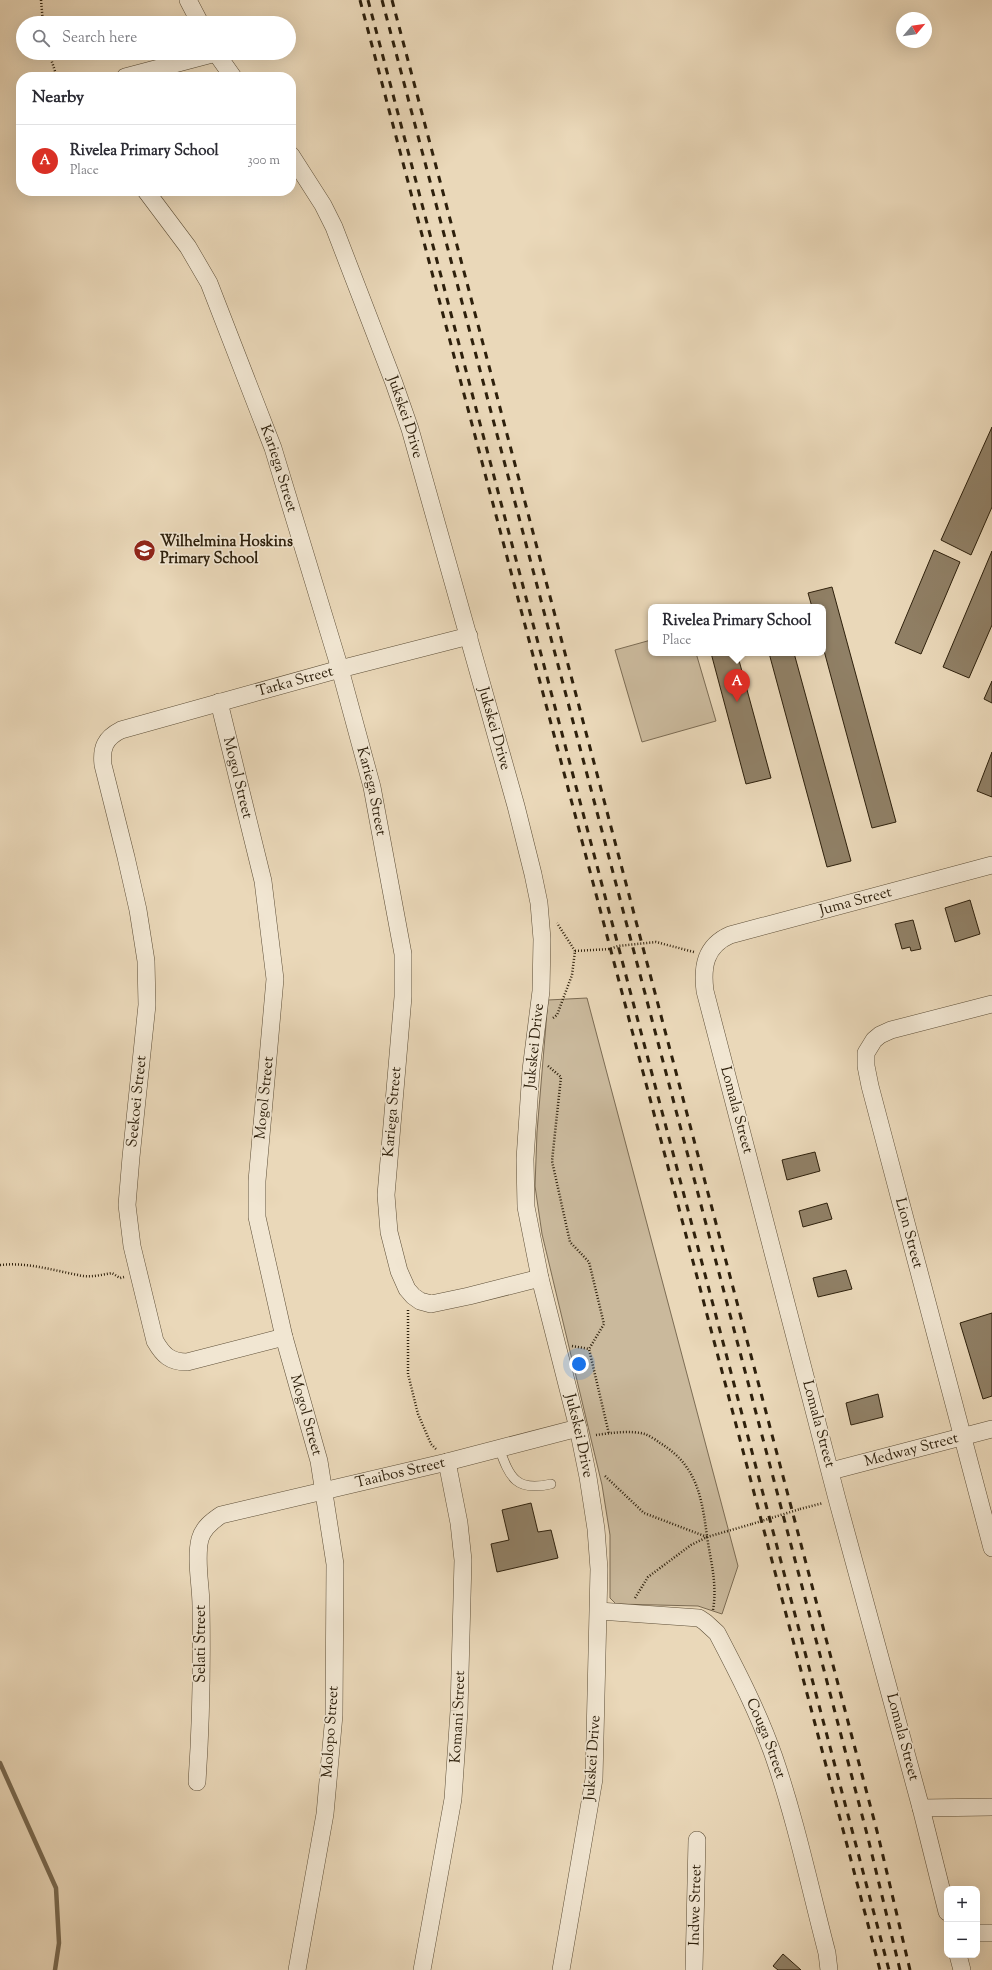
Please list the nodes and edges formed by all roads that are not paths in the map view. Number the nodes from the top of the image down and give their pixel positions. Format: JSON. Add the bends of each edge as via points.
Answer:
{"nodes":[{"id":1,"x":188,"y":0,"type":"edge"},
{"id":2,"x":196,"y":16,"type":"edge"},
{"id":3,"x":189,"y":60,"type":"edge"},
{"id":4,"x":221,"y":60,"type":"edge"},
{"id":5,"x":144,"y":72,"type":"edge"},
{"id":6,"x":229,"y":72,"type":"edge"},
{"id":7,"x":296,"y":163,"type":"edge"},
{"id":8,"x":150,"y":196,"type":"edge"},
{"id":9,"x":469,"y":636,"type":"junction"},
{"id":10,"x":340,"y":669,"type":"junction"},
{"id":11,"x":219,"y":702,"type":"junction"},
{"id":12,"x":120,"y":730,"type":"joint"},
{"id":13,"x":992,"y":865,"type":"edge"},
{"id":14,"x":705,"y":960,"type":"joint"},
{"id":15,"x":992,"y":1004,"type":"edge"},
{"id":16,"x":540,"y":1278,"type":"junction"},
{"id":17,"x":284,"y":1337,"type":"junction"},
{"id":18,"x":992,"y":1429,"type":"edge"},
{"id":19,"x":579,"y":1434,"type":"junction"},
{"id":20,"x":962,"y":1436,"type":"junction"},
{"id":21,"x":500,"y":1448,"type":"junction"},
{"id":22,"x":447,"y":1462,"type":"junction"},
{"id":23,"x":831,"y":1471,"type":"junction"},
{"id":24,"x":551,"y":1484,"type":"dead end"},
{"id":25,"x":324,"y":1491,"type":"junction"},
{"id":26,"x":221,"y":1515,"type":"joint"},
{"id":27,"x":992,"y":1548,"type":"edge"},
{"id":28,"x":599,"y":1611,"type":"junction"},
{"id":29,"x":197,"y":1782,"type":"dead end"},
{"id":30,"x":992,"y":1807,"type":"edge"},
{"id":31,"x":921,"y":1808,"type":"junction"},
{"id":32,"x":697,"y":1840,"type":"dead end"},
{"id":33,"x":944,"y":1900,"type":"edge"},
{"id":34,"x":980,"y":1933,"type":"edge"},
{"id":35,"x":992,"y":1933,"type":"edge"},
{"id":36,"x":959,"y":1958,"type":"edge"},
{"id":37,"x":297,"y":1970,"type":"edge"},
{"id":38,"x":422,"y":1970,"type":"edge"},
{"id":39,"x":561,"y":1970,"type":"edge"},
{"id":40,"x":694,"y":1970,"type":"edge"},
{"id":41,"x":829,"y":1970,"type":"edge"},
{"id":42,"x":962,"y":1970,"type":"edge"}],
"edges":[{"from":1,"to":2,"type":"street"},
{"from":3,"to":5,"type":"street"},
{"from":4,"to":6,"type":"street"},
{"from":7,"to":9,"type":"street","name":"Jukskei Drive","via":[[334,227],[394,384],[412,437]]},
{"from":8,"to":10,"type":"street","name":"Kariega Street","via":[[188,247],[216,298],[273,448]]},
{"from":9,"to":10,"type":"street","name":"Tarka Street"},
{"from":9,"to":16,"type":"street","name":"Jukskei Drive","via":[[516,806],[539,903],[542,939],[541,991],[533,1055],[525,1186],[531,1238]]},
{"from":10,"to":11,"type":"street","name":"Tarka Street"},
{"from":10,"to":16,"type":"street","name":"Kariega Street","via":[[372,787],[403,954],[403,997],[386,1195],[387,1214],[399,1271],[413,1296],[424,1303],[437,1304]]},
{"from":11,"to":12,"type":"street","name":"Tarka Street"},
{"from":11,"to":17,"type":"street","name":"Mogol Street","via":[[263,881],[274,963],[273,1017],[256,1201],[260,1233]]},
{"from":12,"to":17,"type":"street","name":"Seekoei Street","via":[[107,740],[102,756],[136,903],[146,961],[147,1005],[127,1205],[130,1240],[155,1341],[161,1351],[176,1362],[196,1360]]},
{"from":13,"to":14,"type":"street","name":"Juma Street","via":[[730,935],[720,939]]},
{"from":14,"to":23,"type":"street","name":"Lomala Street","via":[[705,991]]},
{"from":15,"to":20,"type":"street","name":"Lion Street","via":[[891,1030],[874,1040],[865,1060]]},
{"from":16,"to":19,"type":"street","name":"Jukskei Drive"},
{"from":17,"to":25,"type":"street","name":"Mogol Street","via":[[317,1453]]},
{"from":18,"to":20,"type":"street","name":"Medway Street"},
{"from":19,"to":21,"type":"street","name":"Taaibos Street"},
{"from":19,"to":28,"type":"street","name":"Jukskei Drive","via":[[596,1529]]},
{"from":20,"to":23,"type":"street","name":"Medway Street"},
{"from":20,"to":27,"type":"street","name":"Lion Street"},
{"from":21,"to":22,"type":"street","name":"Taaibos Street"},
{"from":21,"to":24,"type":"lane","via":[[509,1472],[519,1483],[527,1486]]},
{"from":22,"to":25,"type":"street","name":"Taaibos Street"},
{"from":22,"to":38,"type":"street","name":"Komani Street","via":[[463,1560],[460,1711],[454,1799]]},
{"from":23,"to":31,"type":"street","name":"Lomala Street"},
{"from":25,"to":26,"type":"street","name":"Taaibos Street"},
{"from":25,"to":37,"type":"street","name":"Molopo Street","via":[[335,1564],[334,1715],[325,1814]]},
{"from":26,"to":29,"type":"street","name":"Selati Street","via":[[205,1528],[200,1539],[201,1727]]},
{"from":28,"to":39,"type":"street","name":"Jukskei Drive","via":[[594,1779]]},
{"from":28,"to":41,"type":"street","name":"Couga Street","via":[[699,1618],[717,1633],[774,1756],[827,1953]]},
{"from":30,"to":31,"type":"street"},
{"from":31,"to":33,"type":"street","name":"Lomala Street"},
{"from":32,"to":40,"type":"street","name":"Indwe Street"},
{"from":34,"to":35,"type":"street"},
{"from":36,"to":42,"type":"street"}]}
